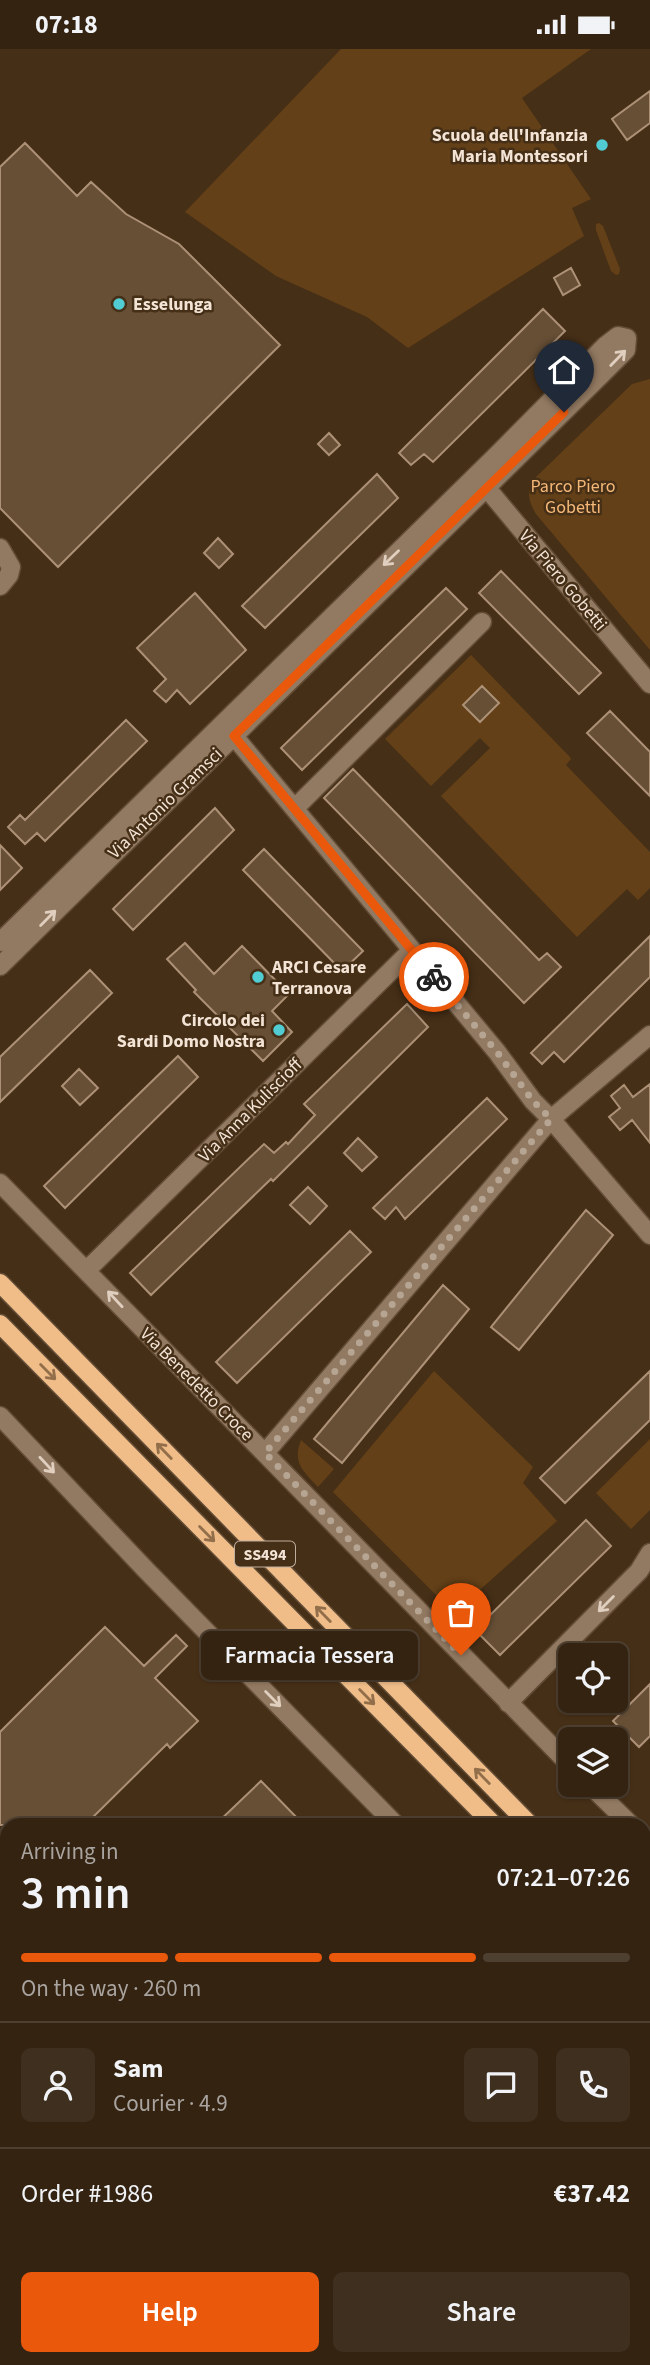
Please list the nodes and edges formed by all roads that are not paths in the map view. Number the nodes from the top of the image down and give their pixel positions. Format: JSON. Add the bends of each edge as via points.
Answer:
{"nodes":[{"id":1,"x":481,"y":481,"type":"junction"},
{"id":2,"x":0,"y":548,"type":"edge"},
{"id":3,"x":0,"y":586,"type":"edge"},
{"id":4,"x":482,"y":622,"type":"dead end"},
{"id":5,"x":650,"y":684,"type":"edge"},
{"id":6,"x":229,"y":730,"type":"junction"},
{"id":7,"x":295,"y":808,"type":"junction"},
{"id":8,"x":0,"y":943,"type":"edge"},
{"id":9,"x":412,"y":950,"type":"junction"},
{"id":10,"x":0,"y":966,"type":"edge"},
{"id":11,"x":650,"y":1035,"type":"edge"},
{"id":12,"x":551,"y":1119,"type":"junction"},
{"id":13,"x":0,"y":1183,"type":"edge"},
{"id":14,"x":650,"y":1235,"type":"edge"},
{"id":15,"x":87,"y":1270,"type":"junction"},
{"id":16,"x":0,"y":1283,"type":"edge"},
{"id":17,"x":0,"y":1324,"type":"edge"},
{"id":18,"x":0,"y":1416,"type":"edge"},
{"id":19,"x":265,"y":1453,"type":"junction"},
{"id":20,"x":650,"y":1553,"type":"edge"},
{"id":21,"x":508,"y":1703,"type":"junction"},
{"id":22,"x":558,"y":1753,"type":"edge"},
{"id":23,"x":602,"y":1797,"type":"edge"},
{"id":24,"x":389,"y":1818,"type":"edge"},
{"id":25,"x":487,"y":1818,"type":"edge"},
{"id":26,"x":523,"y":1818,"type":"edge"},
{"id":27,"x":624,"y":1818,"type":"edge"}],
"edges":[{"from":1,"to":1,"type":"street","name":"Via Antonio Gramsci","one_way":true,"via":[[626,350],[627,338],[618,336],[605,346]]},
{"from":1,"to":5,"type":"street","name":"Via Piero Gobetti"},
{"from":1,"to":6,"type":"street","name":"Via Antonio Gramsci"},
{"from":2,"to":3,"type":"street","via":[[11,567]]},
{"from":4,"to":7,"type":"street"},
{"from":6,"to":7,"type":"street"},
{"from":6,"to":8,"type":"street","name":"Via Antonio Gramsci"},
{"from":10,"to":6,"type":"street","name":"Via Antonio Gramsci","one_way":true},
{"from":7,"to":9,"type":"street"},
{"from":9,"to":12,"type":"street"},
{"from":9,"to":15,"type":"street","name":"Via Anna Kuliscioff"},
{"from":11,"to":12,"type":"street"},
{"from":12,"to":14,"type":"street"},
{"from":12,"to":19,"type":"street"},
{"from":13,"to":15,"type":"street","name":"Via Benedetto Croce"},
{"from":19,"to":15,"type":"street","name":"Via Benedetto Croce","one_way":true},
{"from":26,"to":16,"type":"main road","number":"SS494","one_way":true},
{"from":17,"to":25,"type":"main road","number":"SS494","one_way":true},
{"from":18,"to":24,"type":"street","one_way":true},
{"from":19,"to":21,"type":"street","name":"Via Benedetto Croce"},
{"from":20,"to":21,"type":"street","one_way":true,"via":[[639,1571]]},
{"from":21,"to":22,"type":"street","name":"Via Benedetto Croce"},
{"from":23,"to":27,"type":"street"}]}
